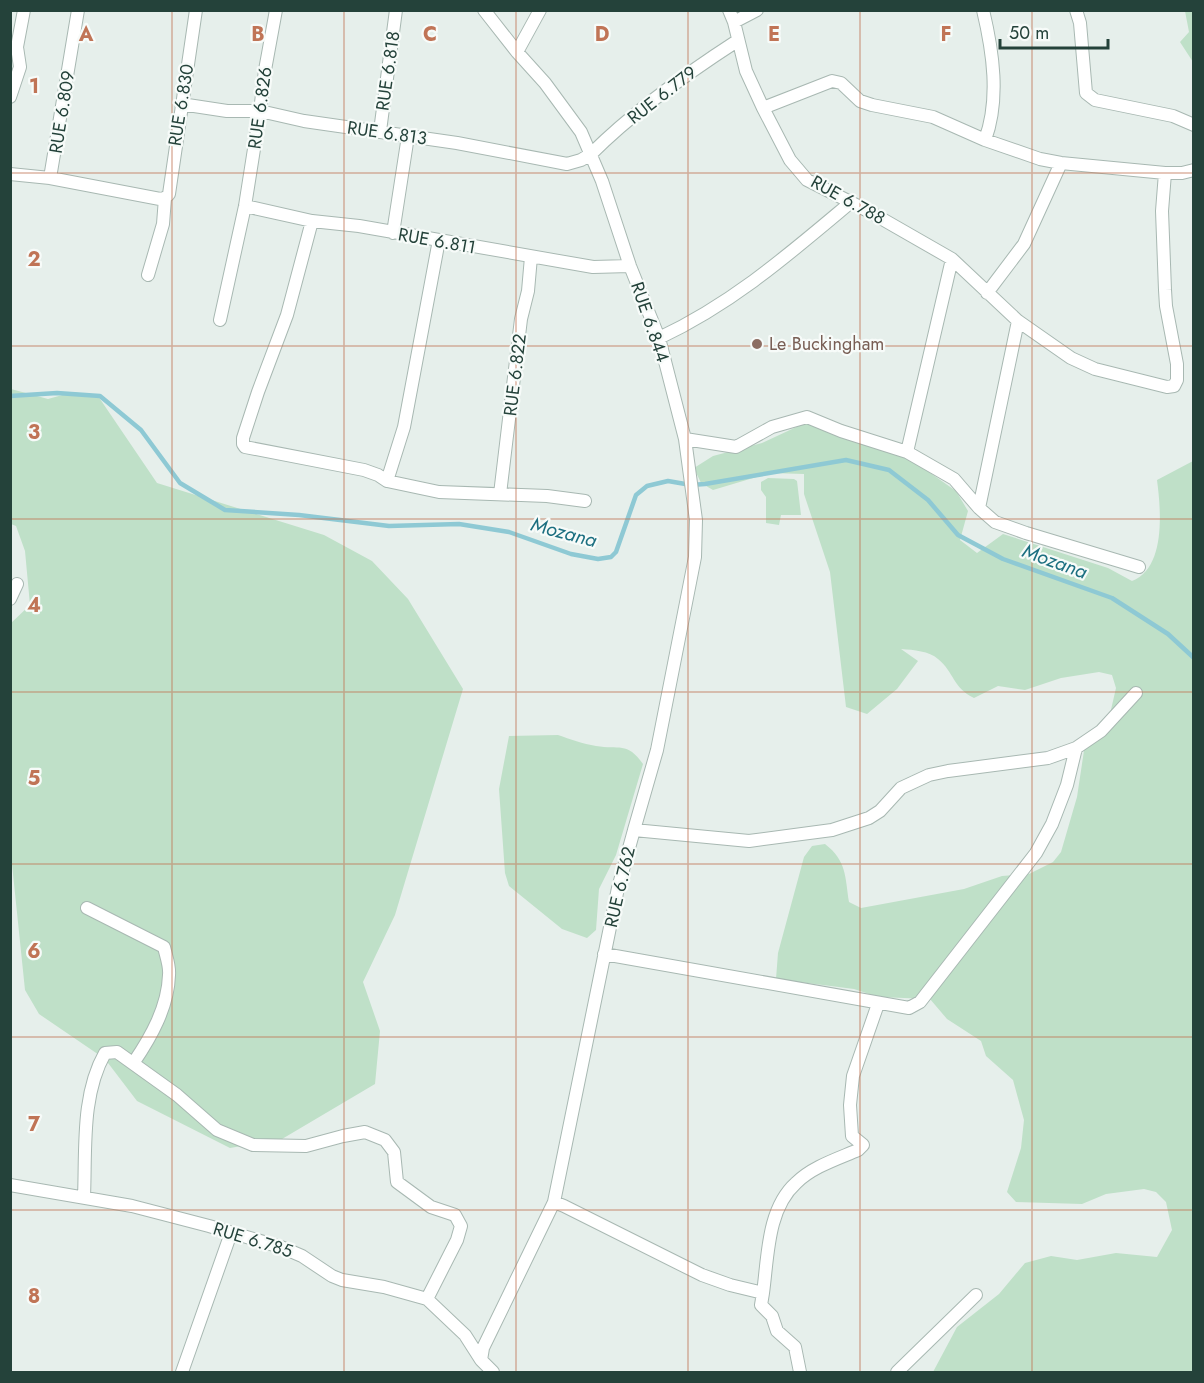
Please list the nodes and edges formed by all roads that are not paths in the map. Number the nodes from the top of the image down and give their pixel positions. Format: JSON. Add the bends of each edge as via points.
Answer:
{"nodes":[{"id":1,"x":24,"y":10,"type":"edge"},
{"id":2,"x":78,"y":10,"type":"edge"},
{"id":3,"x":196,"y":10,"type":"edge"},
{"id":4,"x":276,"y":10,"type":"edge"},
{"id":5,"x":396,"y":10,"type":"edge"},
{"id":6,"x":484,"y":10,"type":"edge"},
{"id":7,"x":540,"y":10,"type":"edge"},
{"id":8,"x":757,"y":10,"type":"edge"},
{"id":9,"x":983,"y":10,"type":"edge"},
{"id":10,"x":1076,"y":10,"type":"edge"},
{"id":11,"x":731,"y":16,"type":"edge"},
{"id":12,"x":737,"y":41,"type":"junction"},
{"id":13,"x":517,"y":51,"type":"junction"},
{"id":14,"x":10,"y":97,"type":"edge"},
{"id":15,"x":181,"y":104,"type":"junction"},
{"id":16,"x":764,"y":108,"type":"junction"},
{"id":17,"x":260,"y":111,"type":"junction"},
{"id":18,"x":1194,"y":125,"type":"edge"},
{"id":19,"x":381,"y":131,"type":"junction"},
{"id":20,"x":408,"y":136,"type":"junction"},
{"id":21,"x":986,"y":140,"type":"junction"},
{"id":22,"x":591,"y":154,"type":"junction"},
{"id":23,"x":1062,"y":163,"type":"junction"},
{"id":24,"x":1194,"y":170,"type":"edge"},
{"id":25,"x":1165,"y":173,"type":"junction"},
{"id":26,"x":10,"y":174,"type":"edge"},
{"id":27,"x":50,"y":178,"type":"junction"},
{"id":28,"x":165,"y":198,"type":"junction"},
{"id":29,"x":850,"y":203,"type":"junction"},
{"id":30,"x":245,"y":206,"type":"junction"},
{"id":31,"x":312,"y":221,"type":"junction"},
{"id":32,"x":393,"y":233,"type":"junction"},
{"id":33,"x":439,"y":240,"type":"junction"},
{"id":34,"x":531,"y":257,"type":"junction"},
{"id":35,"x":952,"y":259,"type":"junction"},
{"id":36,"x":630,"y":266,"type":"junction"},
{"id":37,"x":148,"y":275,"type":"dead end"},
{"id":38,"x":987,"y":293,"type":"junction"},
{"id":39,"x":220,"y":320,"type":"dead end"},
{"id":40,"x":1018,"y":321,"type":"junction"},
{"id":41,"x":659,"y":338,"type":"junction"},
{"id":42,"x":685,"y":439,"type":"junction"},
{"id":43,"x":907,"y":452,"type":"junction"},
{"id":44,"x":387,"y":481,"type":"junction"},
{"id":45,"x":500,"y":494,"type":"junction"},
{"id":46,"x":585,"y":501,"type":"dead end"},
{"id":47,"x":979,"y":508,"type":"junction"},
{"id":48,"x":1139,"y":567,"type":"dead end"},
{"id":49,"x":17,"y":584,"type":"dead end"},
{"id":50,"x":10,"y":599,"type":"edge"},
{"id":51,"x":1136,"y":693,"type":"dead end"},
{"id":52,"x":1076,"y":748,"type":"junction"},
{"id":53,"x":634,"y":830,"type":"junction"},
{"id":54,"x":87,"y":908,"type":"dead end"},
{"id":55,"x":604,"y":954,"type":"junction"},
{"id":56,"x":878,"y":1004,"type":"junction"},
{"id":57,"x":134,"y":1062,"type":"junction"},
{"id":58,"x":10,"y":1185,"type":"edge"},
{"id":59,"x":84,"y":1197,"type":"junction"},
{"id":60,"x":554,"y":1202,"type":"junction"},
{"id":61,"x":231,"y":1233,"type":"junction"},
{"id":62,"x":763,"y":1293,"type":"junction"},
{"id":63,"x":976,"y":1295,"type":"dead end"},
{"id":64,"x":427,"y":1299,"type":"junction"},
{"id":65,"x":481,"y":1360,"type":"junction"},
{"id":66,"x":182,"y":1372,"type":"edge"},
{"id":67,"x":493,"y":1372,"type":"edge"},
{"id":68,"x":800,"y":1372,"type":"edge"},
{"id":69,"x":897,"y":1372,"type":"edge"}],
"edges":[{"from":1,"to":14,"type":"street","via":[[17,47],[20,68]]},
{"from":2,"to":27,"type":"street","name":"RUE 6.809"},
{"from":3,"to":15,"type":"street","name":"RUE 6.830"},
{"from":4,"to":17,"type":"street","name":"RUE 6.826"},
{"from":5,"to":19,"type":"street","name":"RUE 6.818"},
{"from":6,"to":13,"type":"street","name":"RUE 6.844"},
{"from":7,"to":13,"type":"street"},
{"from":8,"to":11,"type":"street"},
{"from":9,"to":21,"type":"street","via":[[993,76],[992,123]]},
{"from":10,"to":18,"type":"street","via":[[1086,93],[1095,100],[1173,116]]},
{"from":11,"to":12,"type":"street","name":"RUE 6.788"},
{"from":12,"to":16,"type":"street","name":"RUE 6.788"},
{"from":12,"to":22,"type":"street","name":"RUE 6.779","via":[[649,104]]},
{"from":13,"to":22,"type":"street","name":"RUE 6.844","via":[[546,83],[581,132]]},
{"from":15,"to":17,"type":"street","name":"RUE 6.813"},
{"from":15,"to":28,"type":"street","name":"RUE 6.830","via":[[169,194]]},
{"from":16,"to":21,"type":"street","via":[[832,81],[841,83],[866,103],[933,117]]},
{"from":16,"to":29,"type":"street","name":"RUE 6.788","via":[[790,160],[807,180]]},
{"from":17,"to":19,"type":"street","name":"RUE 6.813"},
{"from":17,"to":30,"type":"street","name":"RUE 6.826"},
{"from":19,"to":20,"type":"street","name":"RUE 6.813"},
{"from":20,"to":22,"type":"street","name":"RUE 6.813","via":[[567,164]]},
{"from":20,"to":32,"type":"street"},
{"from":21,"to":23,"type":"street"},
{"from":22,"to":36,"type":"street","name":"RUE 6.844"},
{"from":23,"to":25,"type":"street"},
{"from":23,"to":38,"type":"street","via":[[1024,244]]},
{"from":24,"to":25,"type":"street"},
{"from":25,"to":40,"type":"street","name":"RUE 6.788","via":[[1162,211],[1166,306],[1177,364],[1174,386],[1095,369],[1071,358]]},
{"from":26,"to":27,"type":"street"},
{"from":27,"to":28,"type":"street"},
{"from":28,"to":37,"type":"street","name":"RUE 6.830","via":[[163,224]]},
{"from":29,"to":35,"type":"street","name":"RUE 6.788"},
{"from":29,"to":41,"type":"street","via":[[756,281]]},
{"from":30,"to":31,"type":"street","name":"RUE 6.811"},
{"from":30,"to":39,"type":"street","name":"RUE 6.826"},
{"from":31,"to":32,"type":"street","name":"RUE 6.811"},
{"from":31,"to":44,"type":"street","via":[[287,315],[243,444],[261,451],[364,470]]},
{"from":32,"to":33,"type":"street","name":"RUE 6.811"},
{"from":33,"to":34,"type":"street","name":"RUE 6.811"},
{"from":33,"to":44,"type":"street","via":[[404,427]]},
{"from":34,"to":36,"type":"street","name":"RUE 6.811","via":[[593,267]]},
{"from":34,"to":45,"type":"street","name":"RUE 6.822"},
{"from":35,"to":38,"type":"street","name":"RUE 6.788"},
{"from":35,"to":43,"type":"street"},
{"from":36,"to":41,"type":"street","name":"RUE 6.844"},
{"from":38,"to":40,"type":"street","name":"RUE 6.788"},
{"from":40,"to":47,"type":"street"},
{"from":41,"to":42,"type":"street","name":"RUE 6.844"},
{"from":42,"to":43,"type":"street","via":[[736,447],[772,427],[807,417]]},
{"from":42,"to":53,"type":"street","name":"RUE 6.844","via":[[696,520],[695,557],[657,750]]},
{"from":43,"to":47,"type":"street","via":[[954,479]]},
{"from":44,"to":45,"type":"street","via":[[439,492]]},
{"from":45,"to":46,"type":"street"},
{"from":47,"to":48,"type":"street","via":[[1008,527]]},
{"from":49,"to":50,"type":"street"},
{"from":51,"to":52,"type":"street","name":"RUE 6.762","via":[[1101,731]]},
{"from":52,"to":53,"type":"street","name":"RUE 6.762","via":[[1048,758],[923,777],[901,788],[869,818],[832,830],[749,841]]},
{"from":52,"to":56,"type":"street","via":[[1053,824],[1036,854],[920,1002],[909,1008]]},
{"from":53,"to":55,"type":"street","name":"RUE 6.762"},
{"from":54,"to":57,"type":"street","via":[[164,947],[169,974],[165,999],[151,1038]]},
{"from":55,"to":56,"type":"street"},
{"from":55,"to":60,"type":"street","name":"RUE 6.762"},
{"from":56,"to":62,"type":"street","via":[[853,1076],[852,1136],[863,1145],[796,1182],[783,1197],[776,1214]]},
{"from":57,"to":59,"type":"street","via":[[117,1052],[105,1053],[97,1066],[89,1096]]},
{"from":57,"to":64,"type":"street","via":[[217,1130],[253,1145],[306,1146],[365,1132],[385,1140],[394,1152],[397,1182],[431,1207],[455,1215],[461,1226]]},
{"from":58,"to":59,"type":"street","name":"RUE 6.785"},
{"from":59,"to":61,"type":"street","name":"RUE 6.785"},
{"from":60,"to":62,"type":"street","via":[[694,1272]]},
{"from":60,"to":65,"type":"street","name":"RUE 6.762","via":[[483,1348]]},
{"from":61,"to":64,"type":"street","name":"RUE 6.785","via":[[302,1256],[342,1280]]},
{"from":61,"to":66,"type":"street"},
{"from":62,"to":68,"type":"street","via":[[761,1305],[772,1316],[777,1331],[795,1347]]},
{"from":63,"to":69,"type":"street"},
{"from":64,"to":65,"type":"street","name":"RUE 6.785","via":[[465,1335]]},
{"from":65,"to":67,"type":"street","name":"RUE 6.785"}]}
